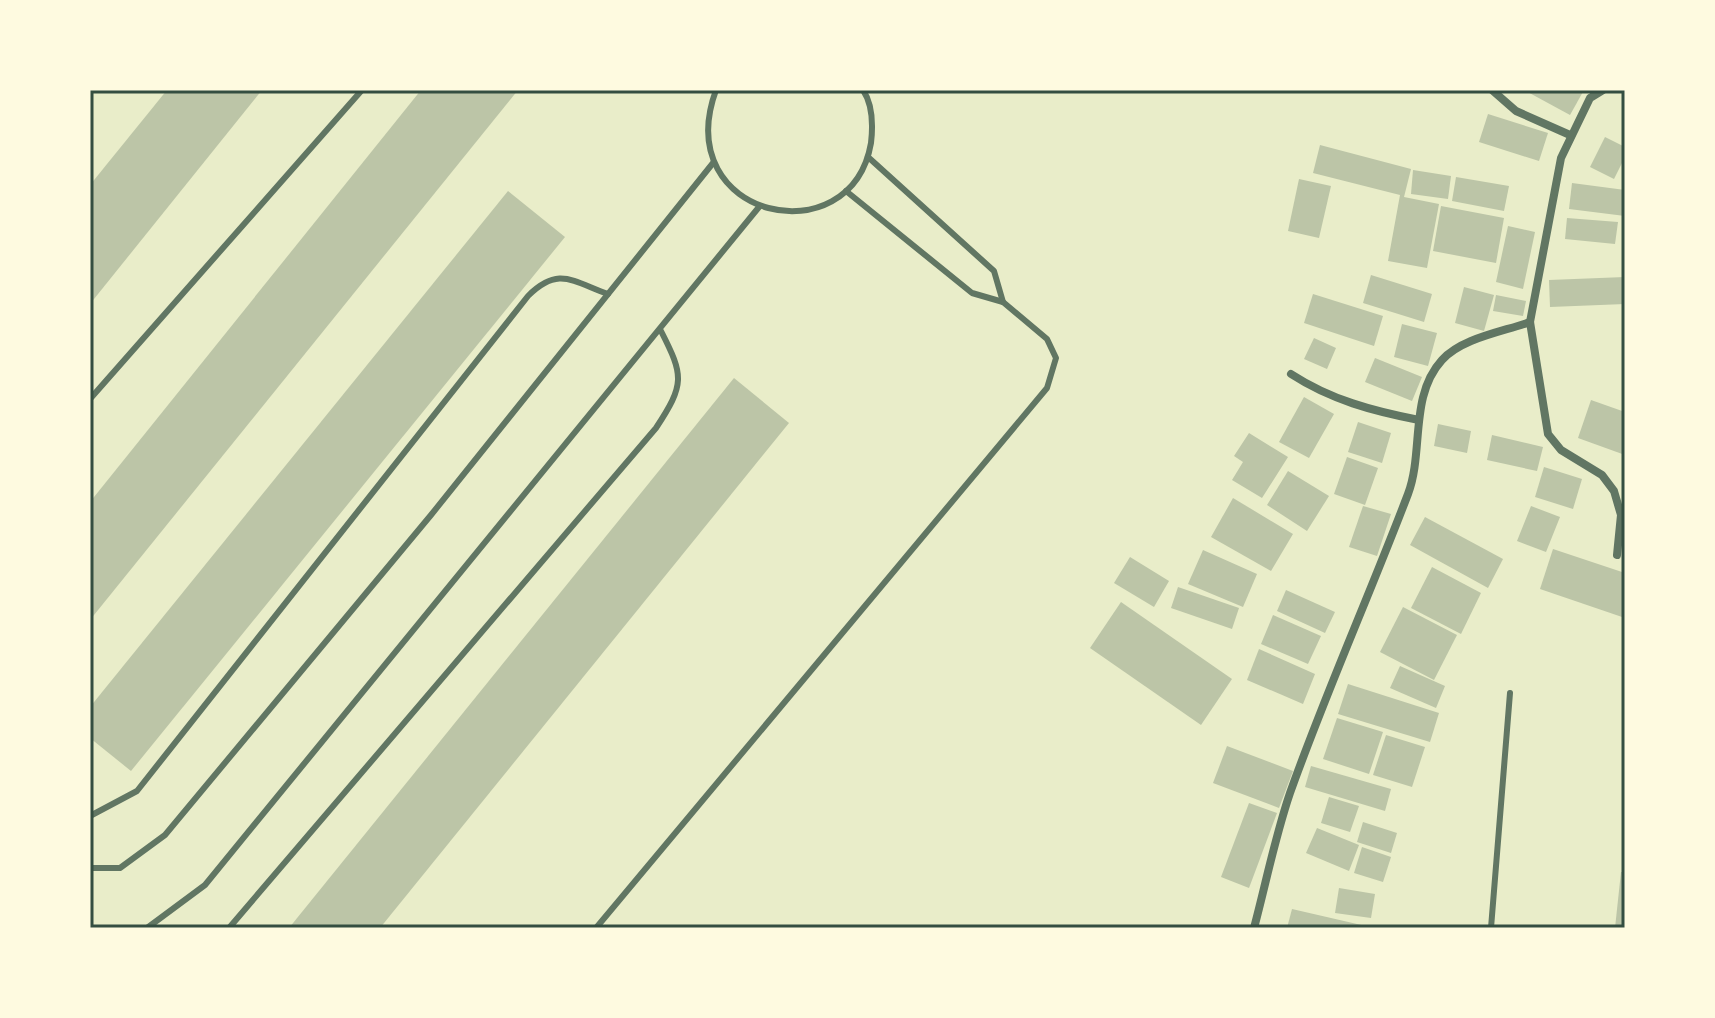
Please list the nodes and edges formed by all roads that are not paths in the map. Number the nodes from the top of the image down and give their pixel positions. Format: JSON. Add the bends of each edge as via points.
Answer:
{"nodes":[{"id":1,"x":362,"y":90,"type":"edge"},
{"id":2,"x":716,"y":90,"type":"edge"},
{"id":3,"x":1492,"y":90,"type":"edge"},
{"id":4,"x":1603,"y":90,"type":"edge"},
{"id":5,"x":866,"y":91,"type":"edge"},
{"id":6,"x":1570,"y":135,"type":"junction"},
{"id":7,"x":868,"y":157,"type":"junction"},
{"id":8,"x":713,"y":163,"type":"junction"},
{"id":9,"x":846,"y":191,"type":"junction"},
{"id":10,"x":759,"y":207,"type":"junction"},
{"id":11,"x":608,"y":294,"type":"junction"},
{"id":12,"x":1003,"y":302,"type":"junction"},
{"id":13,"x":1530,"y":322,"type":"junction"},
{"id":14,"x":661,"y":331,"type":"junction"},
{"id":15,"x":1291,"y":374,"type":"dead end"},
{"id":16,"x":90,"y":399,"type":"edge"},
{"id":17,"x":1419,"y":420,"type":"junction"},
{"id":18,"x":1617,"y":555,"type":"dead end"},
{"id":19,"x":1510,"y":693,"type":"dead end"},
{"id":20,"x":90,"y":816,"type":"edge"},
{"id":21,"x":90,"y":868,"type":"edge"},
{"id":22,"x":147,"y":928,"type":"edge"},
{"id":23,"x":229,"y":928,"type":"edge"},
{"id":24,"x":596,"y":928,"type":"edge"},
{"id":25,"x":1254,"y":928,"type":"edge"},
{"id":26,"x":1491,"y":928,"type":"edge"}],
"edges":[{"from":1,"to":16,"type":"lane"},
{"from":2,"to":8,"type":"lane","via":[[708,111]]},
{"from":3,"to":6,"type":"street","via":[[1516,111]]},
{"from":4,"to":6,"type":"street","via":[[1590,98]]},
{"from":5,"to":7,"type":"lane","via":[[874,126]]},
{"from":6,"to":13,"type":"street","via":[[1547,217]]},
{"from":7,"to":9,"type":"lane"},
{"from":7,"to":12,"type":"lane","via":[[994,271]]},
{"from":8,"to":10,"type":"lane","via":[[731,189]]},
{"from":8,"to":11,"type":"lane"},
{"from":9,"to":10,"type":"lane","via":[[820,207],[789,213]]},
{"from":9,"to":12,"type":"lane","via":[[972,293]]},
{"from":10,"to":14,"type":"lane"},
{"from":11,"to":20,"type":"lane","via":[[558,276],[528,296],[137,791]]},
{"from":11,"to":21,"type":"lane","via":[[165,835],[120,868]]},
{"from":12,"to":24,"type":"lane","via":[[1047,339],[1056,358],[1047,388]]},
{"from":13,"to":17,"type":"street","via":[[1459,347],[1442,359],[1430,377]]},
{"from":13,"to":18,"type":"street","via":[[1548,434],[1561,450],[1602,475],[1614,491],[1621,515]]},
{"from":14,"to":22,"type":"lane","via":[[205,885]]},
{"from":14,"to":23,"type":"lane","via":[[680,368],[673,403],[656,428]]},
{"from":15,"to":17,"type":"street","via":[[1317,391]]},
{"from":17,"to":25,"type":"street","via":[[1409,491],[1289,796]]},
{"from":19,"to":26,"type":"lane"}]}
